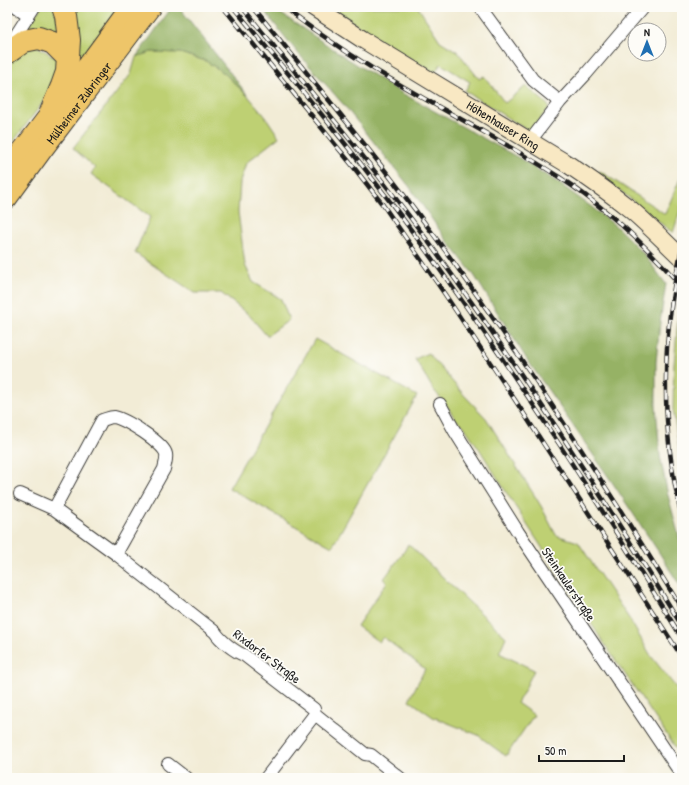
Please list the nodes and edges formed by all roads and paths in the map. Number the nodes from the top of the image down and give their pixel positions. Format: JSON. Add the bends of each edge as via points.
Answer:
{"nodes":[{"id":1,"x":17,"y":7,"type":"edge"},
{"id":2,"x":63,"y":7,"type":"edge"},
{"id":3,"x":130,"y":7,"type":"edge"},
{"id":4,"x":151,"y":7,"type":"edge"},
{"id":5,"x":313,"y":7,"type":"edge"},
{"id":6,"x":480,"y":7,"type":"edge"},
{"id":7,"x":643,"y":7,"type":"edge"},
{"id":8,"x":31,"y":11,"type":"edge"},
{"id":9,"x":7,"y":48,"type":"edge"},
{"id":10,"x":7,"y":53,"type":"edge"},
{"id":11,"x":68,"y":58,"type":"junction"},
{"id":12,"x":560,"y":102,"type":"junction"},
{"id":13,"x":51,"y":112,"type":"junction"},
{"id":14,"x":530,"y":141,"type":"junction"},
{"id":15,"x":7,"y":170,"type":"edge"},
{"id":16,"x":7,"y":199,"type":"edge"},
{"id":17,"x":682,"y":258,"type":"edge"},
{"id":18,"x":440,"y":404,"type":"dead end"},
{"id":19,"x":20,"y":494,"type":"dead end"},
{"id":20,"x":54,"y":509,"type":"junction"},
{"id":21,"x":116,"y":554,"type":"junction"},
{"id":22,"x":314,"y":714,"type":"junction"},
{"id":23,"x":168,"y":764,"type":"dead end"},
{"id":24,"x":682,"y":775,"type":"edge"},
{"id":25,"x":186,"y":778,"type":"edge"},
{"id":26,"x":266,"y":778,"type":"edge"},
{"id":27,"x":400,"y":778,"type":"edge"}],
"edges":[{"from":1,"to":8,"type":"street"},
{"from":2,"to":11,"type":"highway","via":[[69,40]]},
{"from":3,"to":13,"type":"main road","name":"Mülheimer Zubringer"},
{"from":4,"to":16,"type":"main road","name":"Mülheimer Zubringer"},
{"from":5,"to":14,"type":"street","name":"Höhenhauser Ring"},
{"from":6,"to":12,"type":"street","via":[[533,80]]},
{"from":7,"to":12,"type":"street"},
{"from":8,"to":9,"type":"street"},
{"from":10,"to":11,"type":"highway","via":[[24,40],[39,38],[53,43]]},
{"from":11,"to":13,"type":"highway","via":[[67,72]]},
{"from":12,"to":14,"type":"street"},
{"from":13,"to":15,"type":"main road","name":"Mülheimer Zubringer"},
{"from":14,"to":17,"type":"street","name":"Höhenhauser Ring","via":[[598,185],[630,210]]},
{"from":18,"to":24,"type":"street","name":"Steinkaulerstraße","via":[[518,532]]},
{"from":19,"to":20,"type":"street","name":"Rixdorfer Straße"},
{"from":20,"to":21,"type":"street","name":"Rixdorfer Straße"},
{"from":20,"to":21,"type":"street","via":[[102,420],[112,417],[123,420],[155,440],[166,454],[164,469]]},
{"from":21,"to":22,"type":"street","name":"Rixdorfer Straße","via":[[228,645],[314,709]]},
{"from":22,"to":26,"type":"street"},
{"from":22,"to":27,"type":"street","name":"Rixdorfer Straße"},
{"from":23,"to":25,"type":"street"}]}
